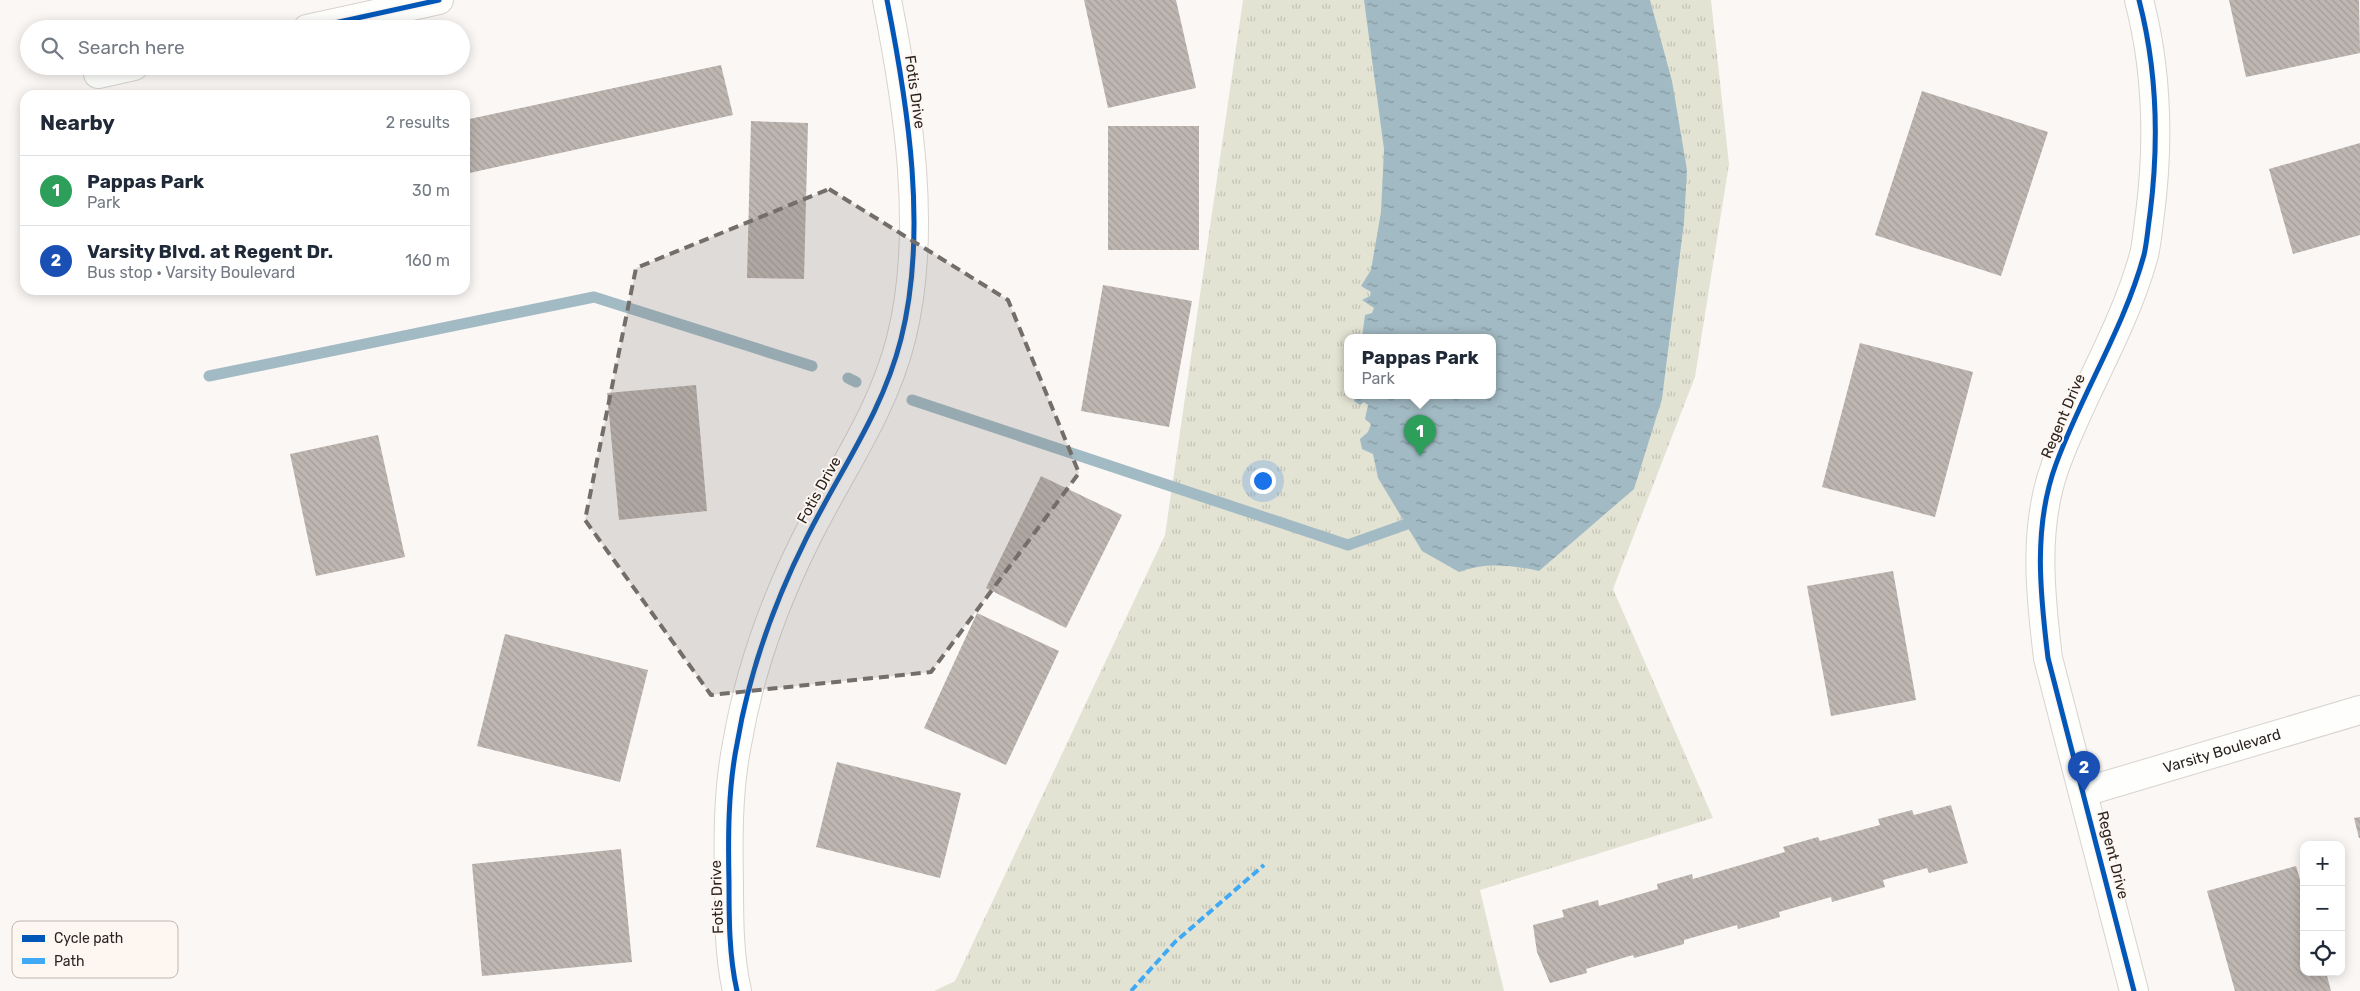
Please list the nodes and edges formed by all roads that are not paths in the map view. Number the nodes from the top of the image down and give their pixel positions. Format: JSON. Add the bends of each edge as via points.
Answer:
{"nodes":[{"id":1,"x":439,"y":0,"type":"edge"},
{"id":2,"x":887,"y":0,"type":"edge"},
{"id":3,"x":2139,"y":0,"type":"edge"},
{"id":4,"x":348,"y":20,"type":"edge"},
{"id":5,"x":2360,"y":710,"type":"edge"},
{"id":6,"x":2084,"y":792,"type":"junction"},
{"id":7,"x":737,"y":991,"type":"edge"},
{"id":8,"x":2134,"y":991,"type":"edge"}],
"edges":[{"from":1,"to":4,"type":"street"},
{"from":2,"to":7,"type":"street","name":"Fotis Drive","via":[[908,124],[913,267],[902,336],[873,418],[806,537],[757,656],[736,745],[728,827],[729,914]]},
{"from":3,"to":6,"type":"street","name":"Regent Drive","via":[[2155,94],[2153,191],[2144,253],[2128,306],[2089,384],[2056,465],[2040,543],[2042,611],[2048,658]]},
{"from":5,"to":6,"type":"street","name":"Varsity Boulevard"},
{"from":6,"to":8,"type":"street","name":"Regent Drive"}]}
